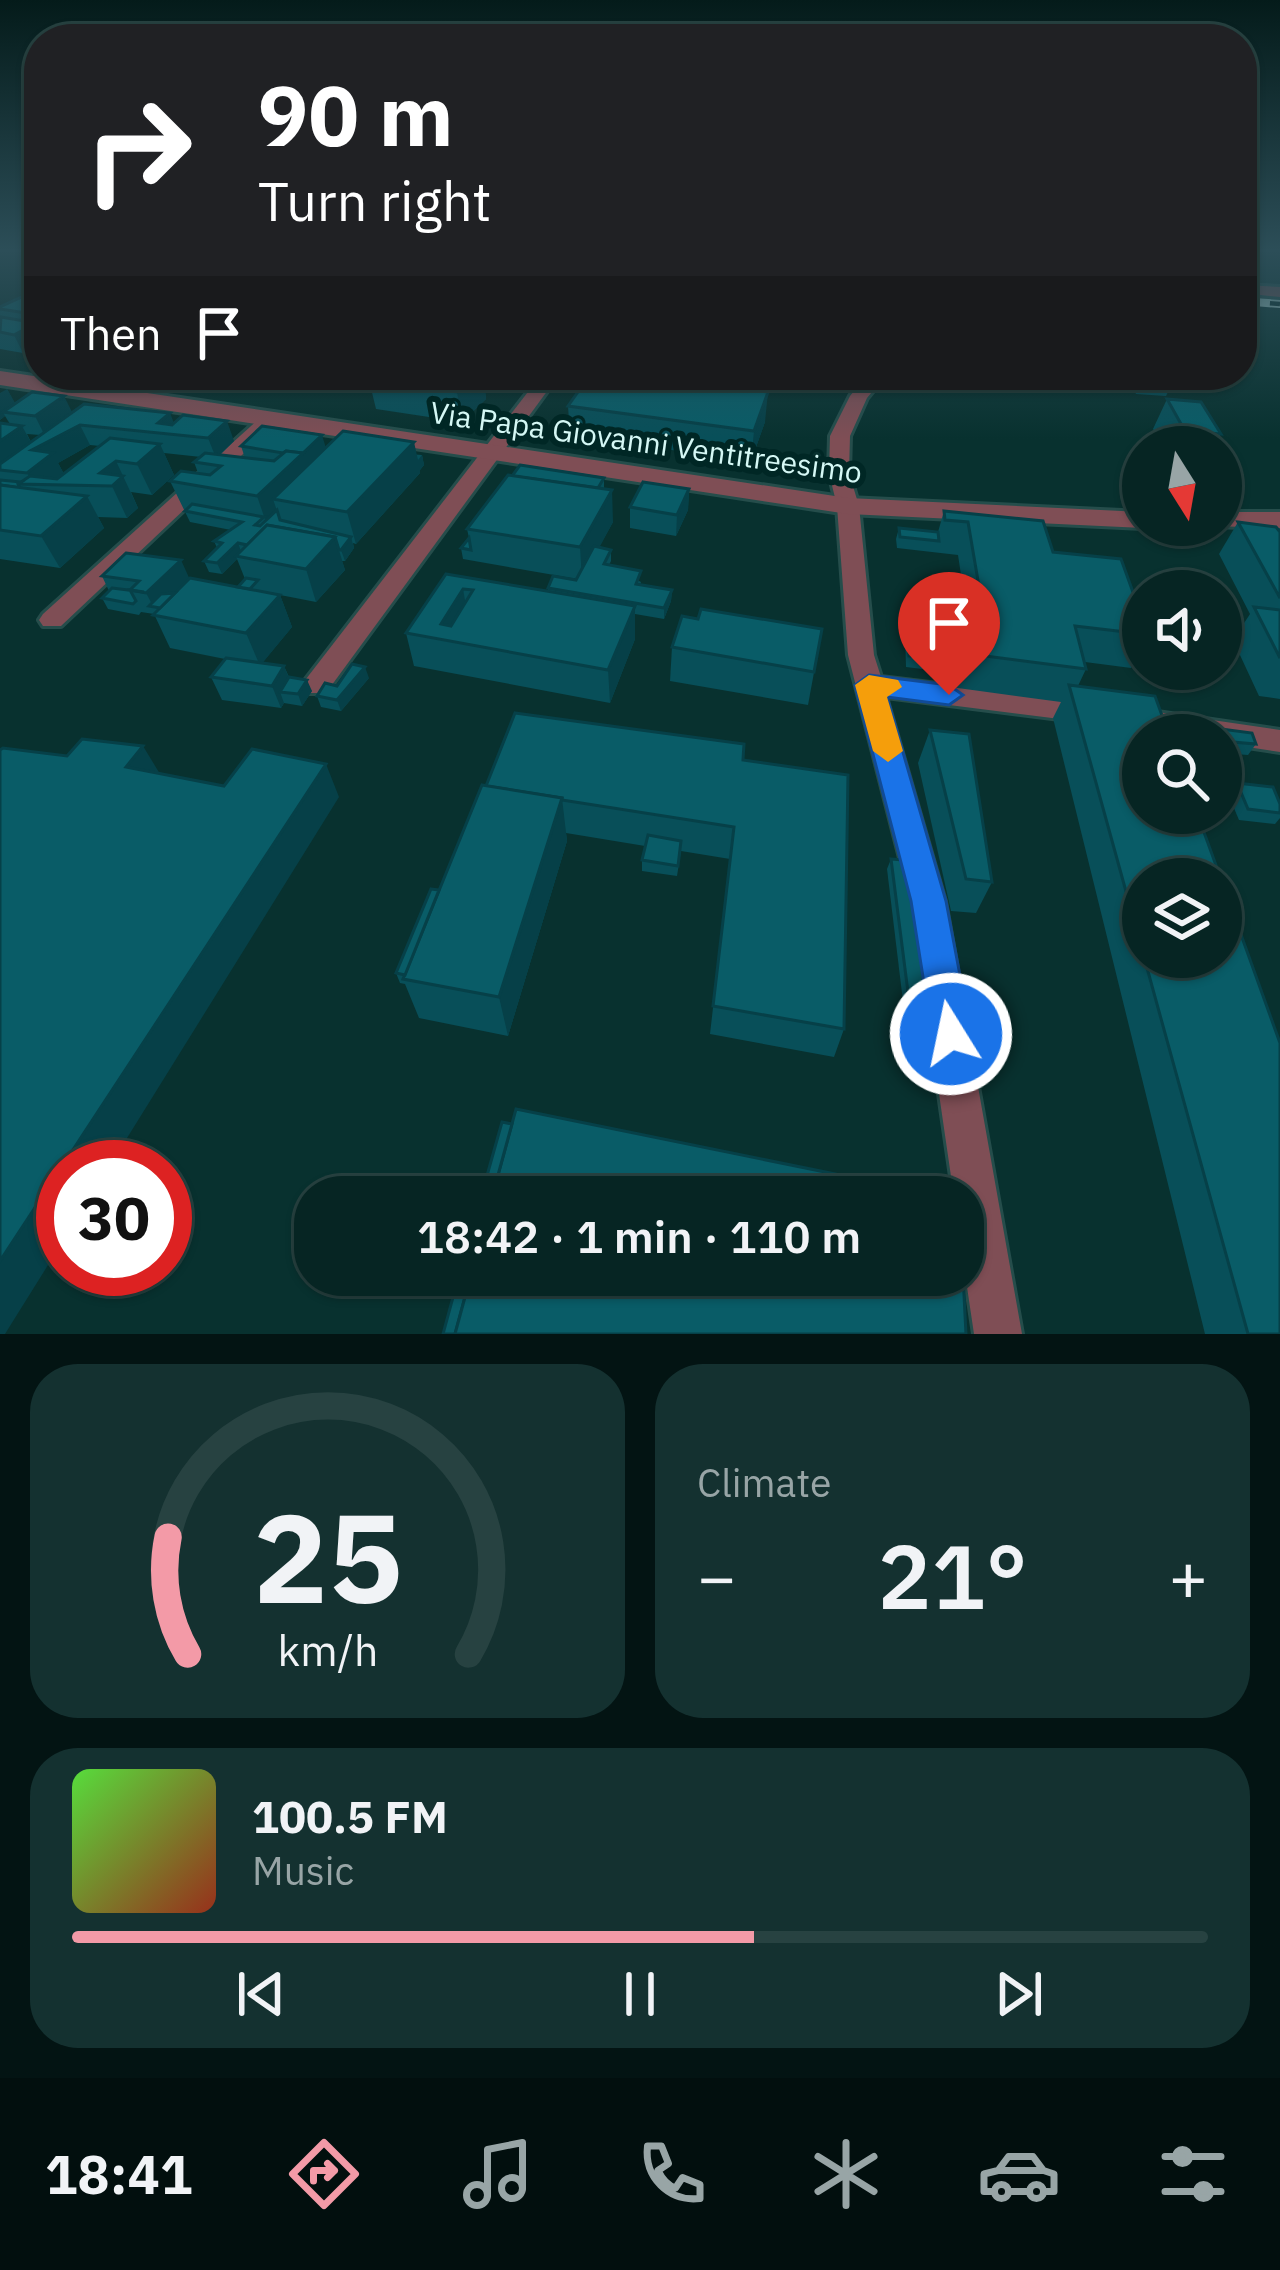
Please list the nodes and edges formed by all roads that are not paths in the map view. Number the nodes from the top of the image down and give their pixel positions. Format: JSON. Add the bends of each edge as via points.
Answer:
{"nodes":[{"id":1,"x":70,"y":390,"type":"edge"},
{"id":2,"x":538,"y":390,"type":"edge"},
{"id":3,"x":864,"y":390,"type":"edge"},
{"id":4,"x":268,"y":421,"type":"junction"},
{"id":5,"x":487,"y":454,"type":"junction"},
{"id":6,"x":848,"y":506,"type":"junction"},
{"id":7,"x":1122,"y":519,"type":"edge"},
{"id":8,"x":1242,"y":520,"type":"edge"},
{"id":9,"x":1280,"y":520,"type":"edge"},
{"id":10,"x":52,"y":620,"type":"dead end"},
{"id":11,"x":869,"y":685,"type":"junction"},
{"id":12,"x":316,"y":686,"type":"dead end"},
{"id":13,"x":1280,"y":741,"type":"edge"},
{"id":14,"x":998,"y":1334,"type":"edge"}],
"edges":[{"from":1,"to":4,"type":"street","name":"Via Papa Giovanni Ventitreesimo"},
{"from":2,"to":5,"type":"street"},
{"from":3,"to":6,"type":"street","via":[[841,436]]},
{"from":4,"to":5,"type":"street","name":"Via Papa Giovanni Ventitreesimo"},
{"from":4,"to":10,"type":"street"},
{"from":5,"to":6,"type":"street","name":"Via Papa Giovanni Ventitreesimo"},
{"from":5,"to":12,"type":"street"},
{"from":6,"to":7,"type":"street","name":"Via Papa Giovanni Ventitreesimo"},
{"from":6,"to":11,"type":"street"},
{"from":8,"to":9,"type":"street"},
{"from":11,"to":13,"type":"street"},
{"from":11,"to":14,"type":"street","via":[[928,901]]}]}
